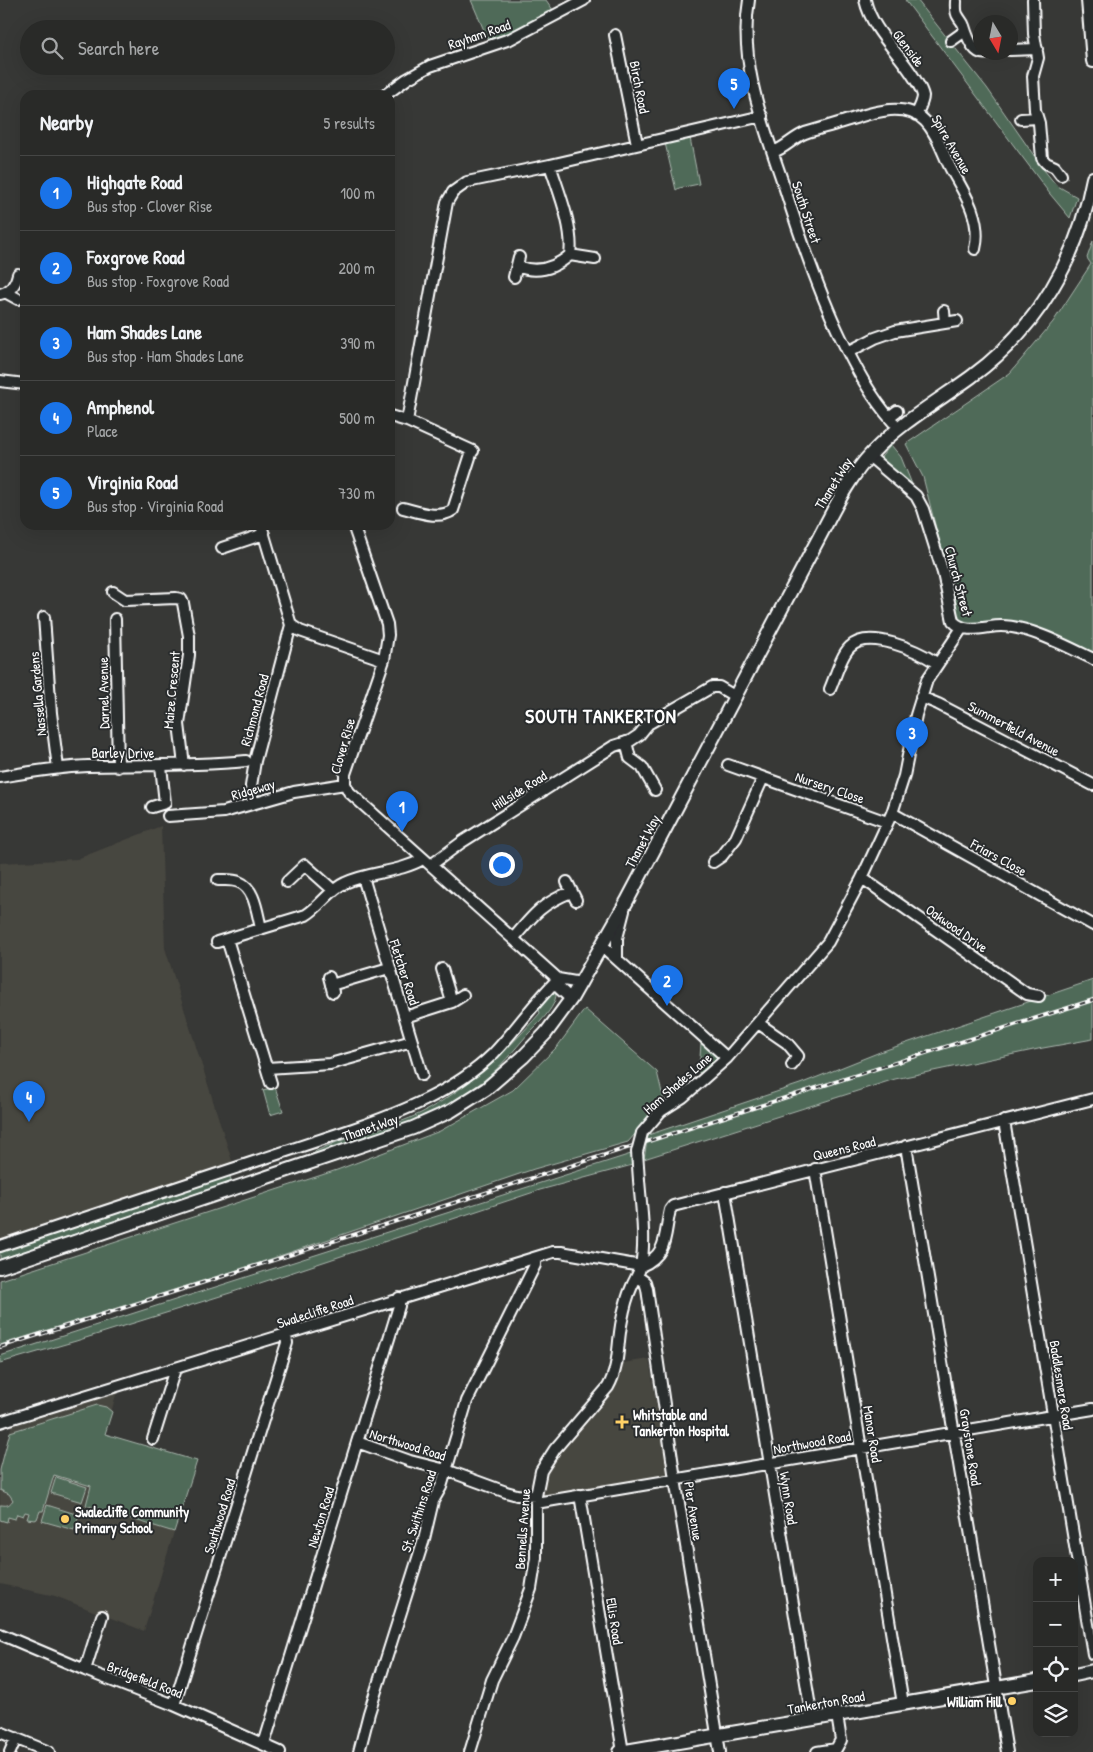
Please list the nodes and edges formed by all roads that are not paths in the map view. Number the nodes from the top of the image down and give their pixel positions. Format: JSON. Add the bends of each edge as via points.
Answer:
{"nodes":[{"id":1,"x":584,"y":0,"type":"edge"},
{"id":2,"x":749,"y":0,"type":"edge"},
{"id":3,"x":865,"y":0,"type":"edge"},
{"id":4,"x":956,"y":0,"type":"edge"},
{"id":5,"x":1033,"y":0,"type":"edge"},
{"id":6,"x":1088,"y":0,"type":"edge"},
{"id":7,"x":965,"y":31,"type":"junction"},
{"id":8,"x":615,"y":35,"type":"dead end"},
{"id":9,"x":951,"y":41,"type":"dead end"},
{"id":10,"x":973,"y":45,"type":"edge"},
{"id":11,"x":1036,"y":49,"type":"junction"},
{"id":12,"x":1018,"y":50,"type":"edge"},
{"id":13,"x":1093,"y":61,"type":"edge"},
{"id":14,"x":392,"y":90,"type":"edge"},
{"id":15,"x":916,"y":115,"type":"junction"},
{"id":16,"x":762,"y":116,"type":"junction"},
{"id":17,"x":1038,"y":118,"type":"junction"},
{"id":18,"x":1021,"y":119,"type":"dead end"},
{"id":19,"x":637,"y":144,"type":"junction"},
{"id":20,"x":772,"y":152,"type":"junction"},
{"id":21,"x":550,"y":165,"type":"junction"},
{"id":22,"x":1061,"y":175,"type":"dead end"},
{"id":23,"x":1093,"y":178,"type":"edge"},
{"id":24,"x":975,"y":249,"type":"dead end"},
{"id":25,"x":570,"y":254,"type":"junction"},
{"id":26,"x":595,"y":259,"type":"dead end"},
{"id":27,"x":517,"y":267,"type":"dead end"},
{"id":28,"x":18,"y":274,"type":"dead end"},
{"id":29,"x":3,"y":294,"type":"edge"},
{"id":30,"x":18,"y":299,"type":"dead end"},
{"id":31,"x":944,"y":311,"type":"dead end"},
{"id":32,"x":957,"y":321,"type":"dead end"},
{"id":33,"x":945,"y":323,"type":"junction"},
{"id":34,"x":848,"y":352,"type":"junction"},
{"id":35,"x":0,"y":381,"type":"edge"},
{"id":36,"x":20,"y":383,"type":"edge"},
{"id":37,"x":395,"y":417,"type":"edge"},
{"id":38,"x":893,"y":417,"type":"dead end"},
{"id":39,"x":407,"y":421,"type":"junction"},
{"id":40,"x":869,"y":456,"type":"junction"},
{"id":41,"x":403,"y":508,"type":"dead end"},
{"id":42,"x":263,"y":530,"type":"edge"},
{"id":43,"x":355,"y":530,"type":"edge"},
{"id":44,"x":222,"y":548,"type":"dead end"},
{"id":45,"x":113,"y":592,"type":"dead end"},
{"id":46,"x":44,"y":617,"type":"dead end"},
{"id":47,"x":115,"y":619,"type":"dead end"},
{"id":48,"x":292,"y":625,"type":"junction"},
{"id":49,"x":962,"y":628,"type":"junction"},
{"id":50,"x":1093,"y":659,"type":"edge"},
{"id":51,"x":384,"y":660,"type":"junction"},
{"id":52,"x":937,"y":663,"type":"junction"},
{"id":53,"x":830,"y":689,"type":"dead end"},
{"id":54,"x":736,"y":697,"type":"junction"},
{"id":55,"x":921,"y":697,"type":"junction"},
{"id":56,"x":626,"y":742,"type":"junction"},
{"id":57,"x":246,"y":761,"type":"dead end"},
{"id":58,"x":184,"y":765,"type":"junction"},
{"id":59,"x":728,"y":765,"type":"dead end"},
{"id":60,"x":161,"y":766,"type":"junction"},
{"id":61,"x":118,"y":767,"type":"junction"},
{"id":62,"x":58,"y":768,"type":"junction"},
{"id":63,"x":0,"y":777,"type":"edge"},
{"id":64,"x":763,"y":778,"type":"junction"},
{"id":65,"x":345,"y":784,"type":"junction"},
{"id":66,"x":1093,"y":785,"type":"edge"},
{"id":67,"x":656,"y":790,"type":"dead end"},
{"id":68,"x":253,"y":804,"type":"junction"},
{"id":69,"x":152,"y":806,"type":"dead end"},
{"id":70,"x":168,"y":816,"type":"dead end"},
{"id":71,"x":890,"y":817,"type":"junction"},
{"id":72,"x":427,"y":862,"type":"junction"},
{"id":73,"x":713,"y":862,"type":"dead end"},
{"id":74,"x":362,"y":877,"type":"junction"},
{"id":75,"x":862,"y":878,"type":"junction"},
{"id":76,"x":218,"y":880,"type":"dead end"},
{"id":77,"x":287,"y":882,"type":"dead end"},
{"id":78,"x":567,"y":882,"type":"dead end"},
{"id":79,"x":333,"y":890,"type":"junction"},
{"id":80,"x":627,"y":902,"type":"junction"},
{"id":81,"x":1093,"y":925,"type":"edge"},
{"id":82,"x":261,"y":928,"type":"junction"},
{"id":83,"x":514,"y":940,"type":"junction"},
{"id":84,"x":602,"y":946,"type":"junction"},
{"id":85,"x":595,"y":959,"type":"junction"},
{"id":86,"x":617,"y":960,"type":"junction"},
{"id":87,"x":389,"y":968,"type":"junction"},
{"id":88,"x":442,"y":969,"type":"dead end"},
{"id":89,"x":558,"y":979,"type":"junction"},
{"id":90,"x":581,"y":984,"type":"junction"},
{"id":91,"x":331,"y":985,"type":"dead end"},
{"id":92,"x":463,"y":995,"type":"dead end"},
{"id":93,"x":1039,"y":996,"type":"dead end"},
{"id":94,"x":571,"y":999,"type":"junction"},
{"id":95,"x":452,"y":1002,"type":"junction"},
{"id":96,"x":405,"y":1017,"type":"junction"},
{"id":97,"x":758,"y":1023,"type":"junction"},
{"id":98,"x":412,"y":1041,"type":"junction"},
{"id":99,"x":727,"y":1058,"type":"junction"},
{"id":100,"x":792,"y":1065,"type":"dead end"},
{"id":101,"x":267,"y":1068,"type":"junction"},
{"id":102,"x":422,"y":1075,"type":"dead end"},
{"id":103,"x":271,"y":1083,"type":"dead end"},
{"id":104,"x":1093,"y":1099,"type":"edge"},
{"id":105,"x":1004,"y":1120,"type":"junction"},
{"id":106,"x":906,"y":1146,"type":"junction"},
{"id":107,"x":815,"y":1169,"type":"junction"},
{"id":108,"x":725,"y":1192,"type":"junction"},
{"id":109,"x":0,"y":1246,"type":"edge"},
{"id":110,"x":535,"y":1258,"type":"junction"},
{"id":111,"x":641,"y":1266,"type":"junction"},
{"id":112,"x":0,"y":1267,"type":"edge"},
{"id":113,"x":638,"y":1277,"type":"junction"},
{"id":114,"x":400,"y":1298,"type":"junction"},
{"id":115,"x":286,"y":1335,"type":"junction"},
{"id":116,"x":174,"y":1369,"type":"junction"},
{"id":117,"x":1093,"y":1409,"type":"edge"},
{"id":118,"x":1053,"y":1416,"type":"junction"},
{"id":119,"x":0,"y":1422,"type":"edge"},
{"id":120,"x":954,"y":1432,"type":"junction"},
{"id":121,"x":154,"y":1439,"type":"dead end"},
{"id":122,"x":357,"y":1442,"type":"junction"},
{"id":123,"x":861,"y":1448,"type":"junction"},
{"id":124,"x":770,"y":1464,"type":"junction"},
{"id":125,"x":446,"y":1470,"type":"junction"},
{"id":126,"x":675,"y":1480,"type":"junction"},
{"id":127,"x":580,"y":1495,"type":"junction"},
{"id":128,"x":536,"y":1499,"type":"junction"},
{"id":129,"x":102,"y":1616,"type":"dead end"},
{"id":130,"x":0,"y":1634,"type":"edge"},
{"id":131,"x":1093,"y":1654,"type":"edge"},
{"id":132,"x":84,"y":1670,"type":"junction"},
{"id":133,"x":1093,"y":1671,"type":"edge"},
{"id":134,"x":1078,"y":1674,"type":"edge"},
{"id":135,"x":1033,"y":1682,"type":"edge"},
{"id":136,"x":996,"y":1688,"type":"junction"},
{"id":137,"x":903,"y":1704,"type":"junction"},
{"id":138,"x":174,"y":1705,"type":"junction"},
{"id":139,"x":837,"y":1715,"type":"junction"},
{"id":140,"x":812,"y":1719,"type":"junction"},
{"id":141,"x":0,"y":1732,"type":"edge"},
{"id":142,"x":718,"y":1736,"type":"junction"},
{"id":143,"x":16,"y":1738,"type":"junction"},
{"id":144,"x":264,"y":1744,"type":"junction"},
{"id":145,"x":836,"y":1750,"type":"edge"},
{"id":146,"x":10,"y":1752,"type":"edge"},
{"id":147,"x":49,"y":1752,"type":"edge"},
{"id":148,"x":280,"y":1752,"type":"edge"},
{"id":149,"x":359,"y":1752,"type":"edge"},
{"id":150,"x":470,"y":1752,"type":"edge"},
{"id":151,"x":622,"y":1752,"type":"edge"},
{"id":152,"x":720,"y":1752,"type":"edge"},
{"id":153,"x":817,"y":1752,"type":"edge"},
{"id":154,"x":1007,"y":1752,"type":"edge"}],
"edges":[{"from":1,"to":14,"type":"street","name":"Rayham Road","via":[[510,39],[430,66]]},
{"from":2,"to":16,"type":"street","name":"South Street","via":[[746,49]]},
{"from":3,"to":15,"type":"street","name":"Glenside","via":[[876,27],[920,87],[922,99]]},
{"from":4,"to":7,"type":"street","via":[[957,14]]},
{"from":5,"to":11,"type":"street"},
{"from":6,"to":13,"type":"main road"},
{"from":7,"to":9,"type":"street"},
{"from":7,"to":10,"type":"street"},
{"from":8,"to":19,"type":"street","name":"Birch Road"},
{"from":11,"to":12,"type":"street"},
{"from":11,"to":17,"type":"street","via":[[1038,61],[1033,76]]},
{"from":15,"to":20,"type":"street","name":"Spire Avenue","via":[[895,110],[878,112],[805,133]]},
{"from":15,"to":24,"type":"street","name":"Spire Avenue","via":[[930,127],[967,196],[977,230]]},
{"from":16,"to":19,"type":"street"},
{"from":16,"to":20,"type":"street","name":"South Street"},
{"from":17,"to":18,"type":"street"},
{"from":17,"to":22,"type":"street","via":[[1042,158]]},
{"from":19,"to":21,"type":"street"},
{"from":20,"to":34,"type":"street","name":"South Street","via":[[813,275]]},
{"from":21,"to":25,"type":"street","via":[[572,244]]},
{"from":21,"to":39,"type":"street","via":[[467,182],[453,192],[447,202]]},
{"from":23,"to":40,"type":"main road","name":"Thanet Way","via":[[1073,248],[1056,284],[1010,344]]},
{"from":25,"to":26,"type":"street"},
{"from":25,"to":27,"type":"street","via":[[543,270]]},
{"from":28,"to":29,"type":"street","via":[[17,281]]},
{"from":29,"to":30,"type":"street"},
{"from":31,"to":33,"type":"street"},
{"from":32,"to":33,"type":"street"},
{"from":33,"to":34,"type":"street","via":[[895,331]]},
{"from":34,"to":38,"type":"street","name":"South Street","via":[[869,391]]},
{"from":35,"to":36,"type":"street"},
{"from":37,"to":39,"type":"street"},
{"from":39,"to":41,"type":"street","via":[[473,451],[453,510],[436,515]]},
{"from":40,"to":49,"type":"street","name":"Church Street","via":[[916,496],[943,573],[953,621]]},
{"from":40,"to":54,"type":"main road","name":"Thanet Way","via":[[835,507]]},
{"from":42,"to":44,"type":"street"},
{"from":42,"to":48,"type":"street"},
{"from":43,"to":51,"type":"street","name":"Clover Rise","via":[[387,624]]},
{"from":45,"to":58,"type":"street","name":"Maize Crescent","via":[[125,600],[176,598],[183,603],[189,636],[179,724]]},
{"from":46,"to":62,"type":"street","name":"Nassella Gardens"},
{"from":47,"to":61,"type":"street","name":"Darnel Avenue"},
{"from":48,"to":51,"type":"street","via":[[300,631]]},
{"from":48,"to":68,"type":"street","name":"Richmond Road","via":[[255,761]]},
{"from":49,"to":50,"type":"street","name":"Church Street","via":[[1001,626],[1028,630]]},
{"from":49,"to":52,"type":"street","name":"Ham Shades Lane"},
{"from":51,"to":65,"type":"street","name":"Clover Rise","via":[[345,774]]},
{"from":52,"to":53,"type":"street","via":[[921,653],[876,639],[860,640],[845,652]]},
{"from":52,"to":55,"type":"street","name":"Ham Shades Lane"},
{"from":54,"to":56,"type":"street","name":"Hillside Road","via":[[719,687],[712,687],[648,724],[638,736]]},
{"from":54,"to":80,"type":"main road","name":"Thanet Way"},
{"from":55,"to":66,"type":"street","name":"Summerfield Avenue"},
{"from":55,"to":71,"type":"street","name":"Ham Shades Lane","via":[[904,776]]},
{"from":56,"to":67,"type":"street","via":[[630,758],[642,767]]},
{"from":56,"to":72,"type":"street","name":"Hillside Road","via":[[614,746]]},
{"from":57,"to":58,"type":"street","name":"Barley Drive"},
{"from":58,"to":60,"type":"street","name":"Barley Drive"},
{"from":59,"to":64,"type":"street","name":"Nursery Close"},
{"from":60,"to":61,"type":"street","name":"Barley Drive"},
{"from":60,"to":69,"type":"street","via":[[165,803]]},
{"from":61,"to":62,"type":"street","name":"Barley Drive"},
{"from":62,"to":63,"type":"street","name":"Barley Drive"},
{"from":64,"to":71,"type":"street","name":"Nursery Close"},
{"from":64,"to":73,"type":"street","via":[[736,838]]},
{"from":65,"to":68,"type":"street","name":"Ridgeway","via":[[294,792]]},
{"from":65,"to":72,"type":"street","name":"Clover Rise","via":[[349,792]]},
{"from":68,"to":70,"type":"street","name":"Ridgeway","via":[[212,813]]},
{"from":71,"to":75,"type":"street","name":"Ham Shades Lane"},
{"from":71,"to":81,"type":"street","name":"Friars Close"},
{"from":72,"to":74,"type":"street","name":"Hillside Road"},
{"from":72,"to":83,"type":"street","name":"Clover Rise"},
{"from":74,"to":79,"type":"street","name":"Hillside Road"},
{"from":74,"to":87,"type":"street","name":"Fletcher Road"},
{"from":75,"to":93,"type":"street","name":"Oakwood Drive","via":[[1027,994]]},
{"from":75,"to":97,"type":"street","name":"Ham Shades Lane","via":[[828,942]]},
{"from":76,"to":82,"type":"street","via":[[238,881],[245,886],[251,893]]},
{"from":77,"to":79,"type":"street","via":[[305,865]]},
{"from":78,"to":83,"type":"street","via":[[573,896],[549,903],[534,913]]},
{"from":79,"to":82,"type":"street","via":[[307,914]]},
{"from":80,"to":84,"type":"main road","name":"Thanet Way"},
{"from":80,"to":86,"type":"street","via":[[617,938]]},
{"from":82,"to":101,"type":"street","via":[[222,940]]},
{"from":83,"to":89,"type":"street","name":"Clover Rise"},
{"from":84,"to":85,"type":"main road","name":"Thanet Way"},
{"from":84,"to":86,"type":"street"},
{"from":85,"to":86,"type":"street"},
{"from":85,"to":90,"type":"main road","name":"Thanet Way"},
{"from":86,"to":99,"type":"street"},
{"from":87,"to":91,"type":"street"},
{"from":87,"to":96,"type":"street","name":"Fletcher Road"},
{"from":88,"to":95,"type":"street"},
{"from":89,"to":90,"type":"street","name":"Clover Rise"},
{"from":89,"to":94,"type":"street","name":"Clover Rise","via":[[559,988]]},
{"from":89,"to":109,"type":"street","via":[[491,1055],[460,1080],[419,1103],[361,1127]]},
{"from":90,"to":94,"type":"main road","name":"Thanet Way"},
{"from":92,"to":95,"type":"street"},
{"from":94,"to":112,"type":"main road","name":"Thanet Way","via":[[523,1057],[486,1089],[432,1120]]},
{"from":95,"to":96,"type":"street"},
{"from":96,"to":98,"type":"street","name":"Fletcher Road"},
{"from":97,"to":99,"type":"street","name":"Ham Shades Lane"},
{"from":97,"to":100,"type":"street","via":[[788,1044],[798,1056]]},
{"from":98,"to":101,"type":"street","via":[[330,1064]]},
{"from":98,"to":102,"type":"street","name":"Fletcher Road"},
{"from":99,"to":111,"type":"street","name":"Ham Shades Lane","bridge":true,"via":[[662,1111],[642,1133],[638,1152]]},
{"from":101,"to":103,"type":"street"},
{"from":104,"to":105,"type":"street","name":"Queens Road"},
{"from":105,"to":106,"type":"street","name":"Queens Road"},
{"from":105,"to":118,"type":"street","name":"Baddlesmere Road"},
{"from":106,"to":107,"type":"street","name":"Queens Road"},
{"from":106,"to":120,"type":"street","name":"Graystone Road"},
{"from":107,"to":108,"type":"street","name":"Queens Road"},
{"from":107,"to":123,"type":"street","name":"Manor Road"},
{"from":108,"to":111,"type":"street","name":"Queens Road","via":[[674,1206],[670,1210],[661,1250]]},
{"from":108,"to":124,"type":"street","name":"Wynn Road"},
{"from":110,"to":111,"type":"street","name":"Swalecliffe Road","via":[[561,1252]]},
{"from":110,"to":114,"type":"street","name":"Swalecliffe Road"},
{"from":110,"to":125,"type":"street","name":"St. Swithins Road","via":[[535,1265],[467,1401]]},
{"from":111,"to":113,"type":"street","name":"Bennells Avenue"},
{"from":113,"to":126,"type":"street","name":"Pier Avenue","via":[[645,1282],[647,1289]]},
{"from":113,"to":128,"type":"street","name":"Bennells Avenue","via":[[632,1285],[623,1314],[613,1378],[547,1460],[541,1471]]},
{"from":114,"to":115,"type":"street","name":"Swalecliffe Road"},
{"from":114,"to":122,"type":"street","name":"Newton Road"},
{"from":115,"to":116,"type":"street","name":"Swalecliffe Road"},
{"from":115,"to":138,"type":"street","name":"Southwood Road","via":[[287,1344]]},
{"from":116,"to":119,"type":"street","name":"Swalecliffe Road"},
{"from":116,"to":121,"type":"street"},
{"from":117,"to":118,"type":"street","name":"Northwood Road"},
{"from":118,"to":120,"type":"street","name":"Northwood Road"},
{"from":118,"to":131,"type":"street","name":"Baddlesmere Road"},
{"from":120,"to":123,"type":"street","name":"Northwood Road"},
{"from":120,"to":136,"type":"street","name":"Graystone Road"},
{"from":122,"to":125,"type":"street","name":"Northwood Road"},
{"from":122,"to":144,"type":"street","name":"Newton Road"},
{"from":123,"to":124,"type":"street","name":"Northwood Road"},
{"from":123,"to":137,"type":"street","name":"Manor Road"},
{"from":124,"to":126,"type":"street","name":"Northwood Road"},
{"from":124,"to":140,"type":"street","name":"Wynn Road"},
{"from":125,"to":128,"type":"street","name":"Northwood Road","via":[[506,1492]]},
{"from":125,"to":149,"type":"street","name":"St. Swithins Road","via":[[433,1501]]},
{"from":126,"to":127,"type":"street","name":"Northwood Road"},
{"from":126,"to":142,"type":"street","name":"Pier Avenue"},
{"from":127,"to":128,"type":"street","name":"Northwood Road"},
{"from":127,"to":151,"type":"street","name":"Ellis Road"},
{"from":128,"to":150,"type":"street","name":"Bennells Avenue","via":[[536,1558],[531,1589],[492,1680]]},
{"from":129,"to":132,"type":"street"},
{"from":130,"to":132,"type":"street","name":"Bridgefield Road"},
{"from":132,"to":138,"type":"street","name":"Bridgefield Road"},
{"from":133,"to":134,"type":"main road"},
{"from":135,"to":136,"type":"main road","name":"Tankerton Road"},
{"from":136,"to":137,"type":"main road","name":"Tankerton Road"},
{"from":136,"to":154,"type":"street","name":"Graystone Road"},
{"from":137,"to":139,"type":"main road","name":"Tankerton Road"},
{"from":138,"to":144,"type":"street","name":"Bridgefield Road"},
{"from":139,"to":140,"type":"main road","name":"Tankerton Road"},
{"from":139,"to":145,"type":"street","via":[[841,1740]]},
{"from":140,"to":142,"type":"main road","name":"Tankerton Road"},
{"from":141,"to":143,"type":"street"},
{"from":142,"to":151,"type":"main road","name":"Tankerton Road"},
{"from":142,"to":152,"type":"street","name":"Pier Avenue"},
{"from":143,"to":146,"type":"street"},
{"from":143,"to":147,"type":"street"},
{"from":144,"to":148,"type":"street","name":"Bridgefield Road"},
{"from":145,"to":153,"type":"street"}]}
